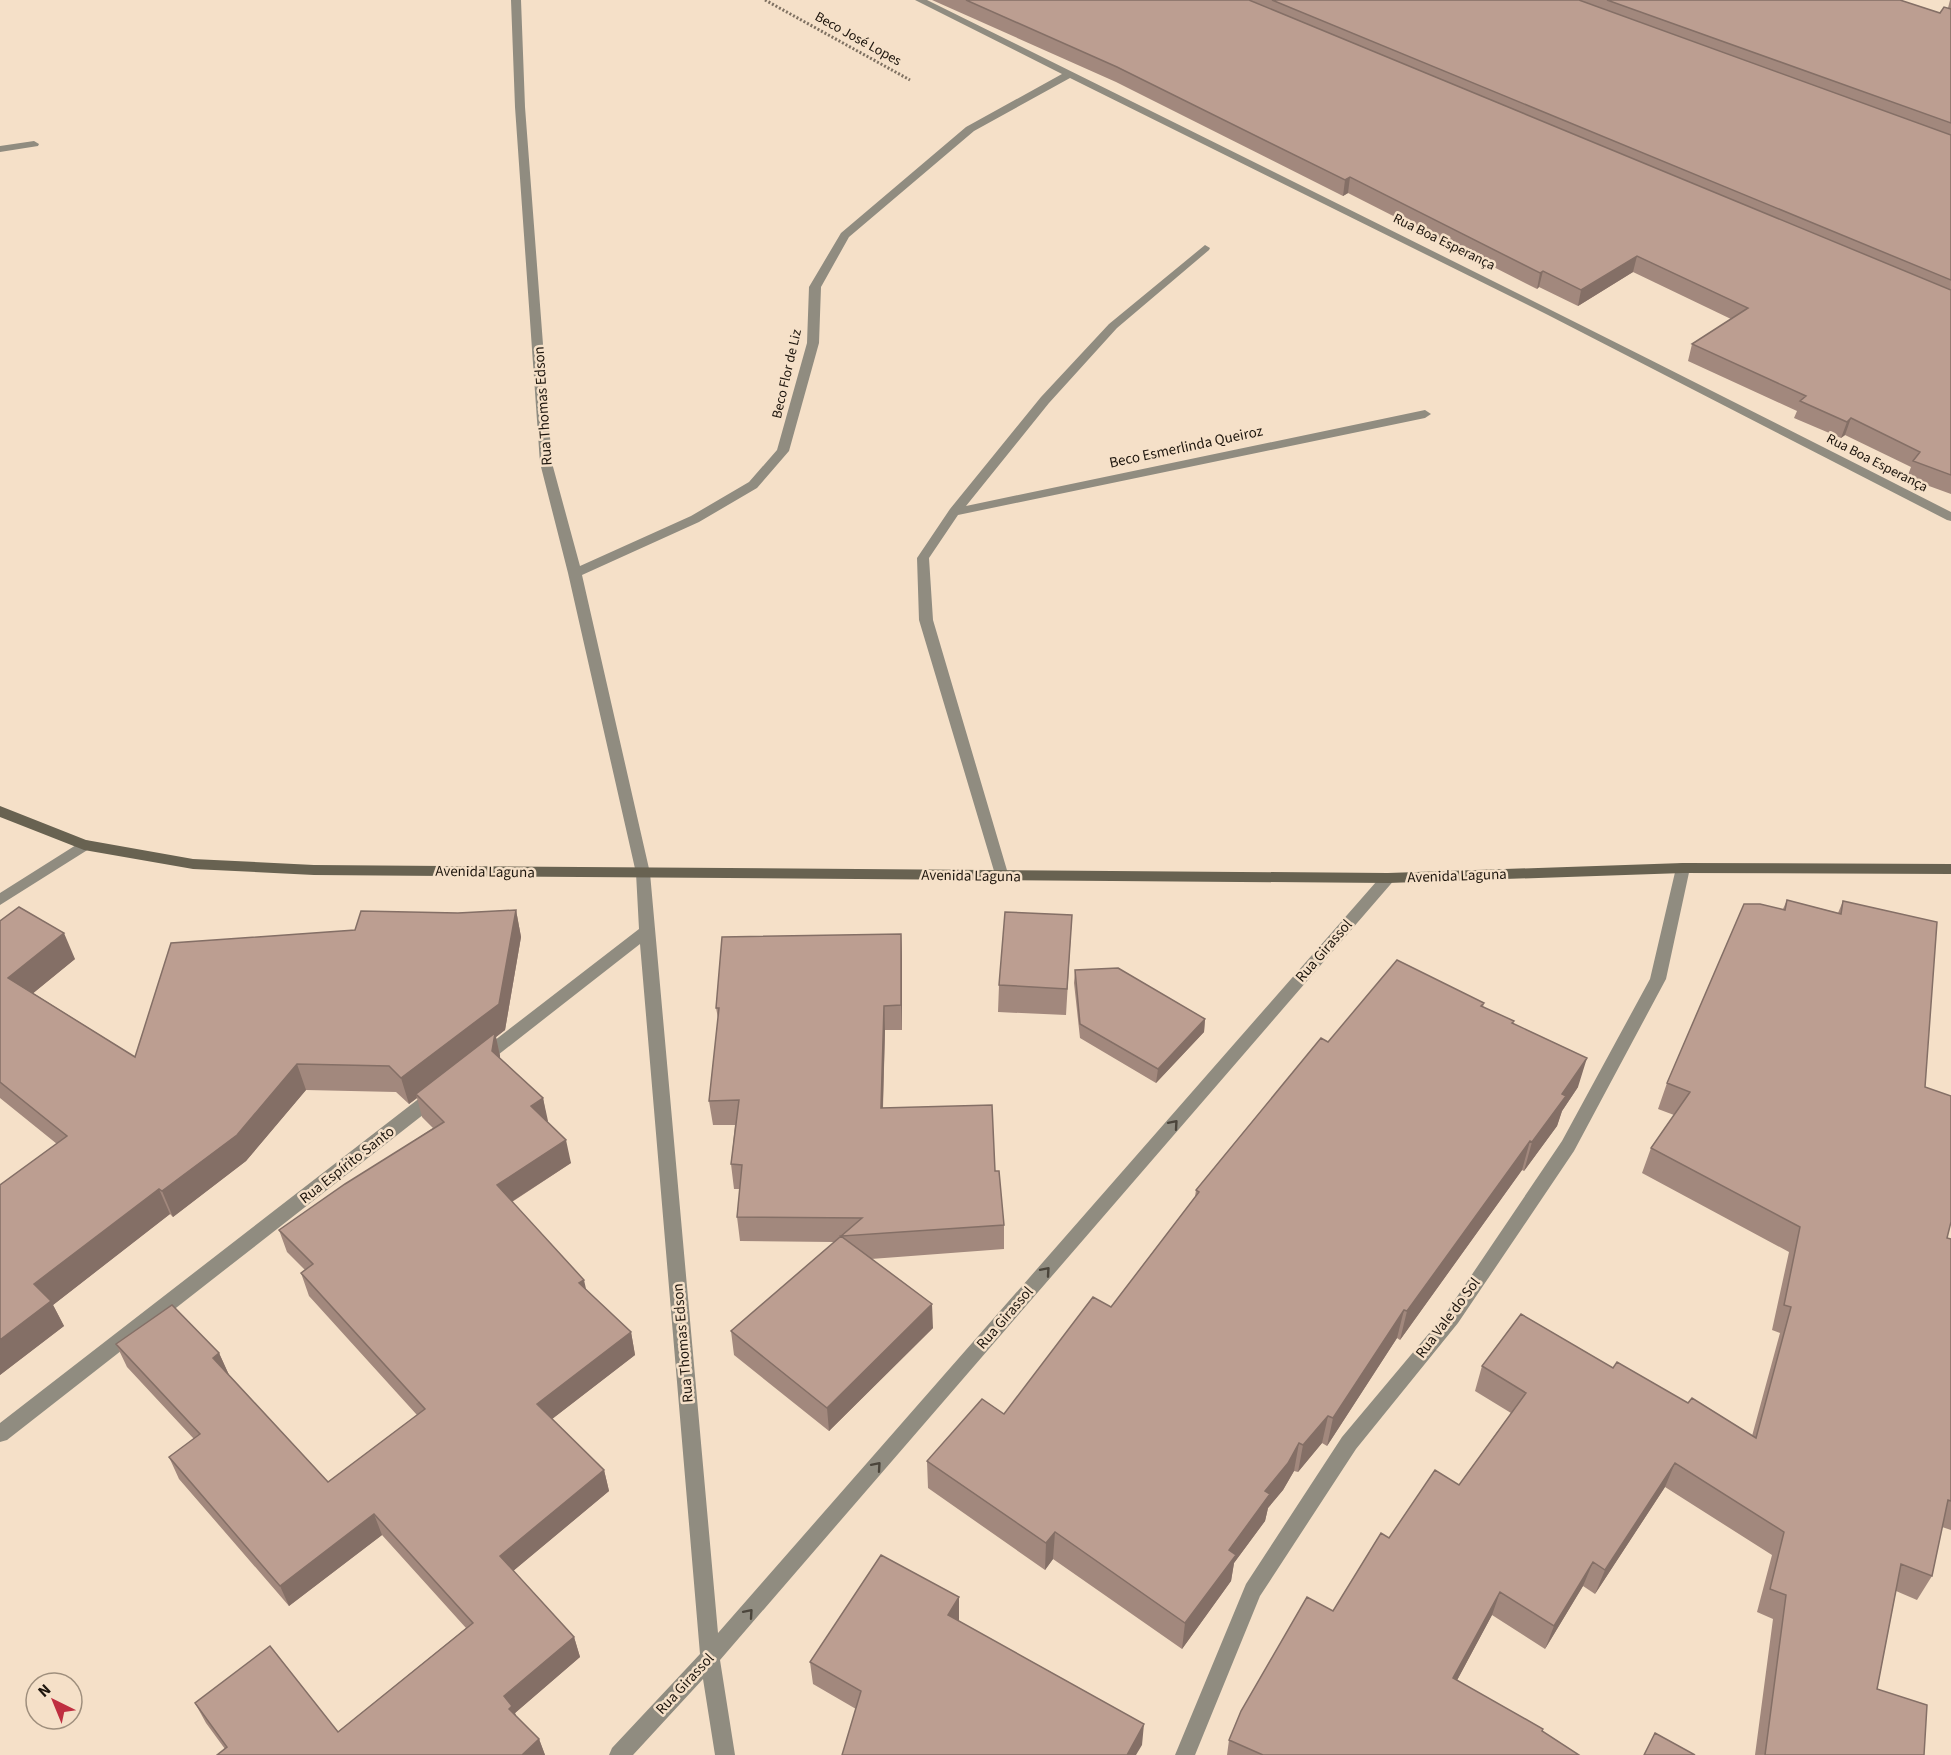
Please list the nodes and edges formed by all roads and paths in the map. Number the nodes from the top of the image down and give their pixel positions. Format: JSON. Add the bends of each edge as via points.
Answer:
{"nodes":[{"id":1,"x":516,"y":0,"type":"edge"},
{"id":2,"x":765,"y":0,"type":"edge"},
{"id":3,"x":920,"y":0,"type":"edge"},
{"id":4,"x":1070,"y":74,"type":"junction"},
{"id":5,"x":910,"y":80,"type":"dead end"},
{"id":6,"x":34,"y":144,"type":"dead end"},
{"id":7,"x":0,"y":149,"type":"edge"},
{"id":8,"x":1205,"y":248,"type":"dead end"},
{"id":9,"x":1425,"y":414,"type":"dead end"},
{"id":10,"x":954,"y":512,"type":"junction"},
{"id":11,"x":1951,"y":517,"type":"edge"},
{"id":12,"x":575,"y":573,"type":"junction"},
{"id":13,"x":0,"y":811,"type":"edge"},
{"id":14,"x":84,"y":845,"type":"junction"},
{"id":15,"x":1683,"y":868,"type":"junction"},
{"id":16,"x":1951,"y":870,"type":"edge"},
{"id":17,"x":643,"y":873,"type":"junction"},
{"id":18,"x":1002,"y":877,"type":"junction"},
{"id":19,"x":1388,"y":878,"type":"junction"},
{"id":20,"x":0,"y":900,"type":"edge"},
{"id":21,"x":648,"y":931,"type":"junction"},
{"id":22,"x":469,"y":1069,"type":"edge"},
{"id":23,"x":450,"y":1084,"type":"edge"},
{"id":24,"x":0,"y":1434,"type":"edge"},
{"id":25,"x":710,"y":1657,"type":"junction"},
{"id":26,"x":619,"y":1755,"type":"edge"},
{"id":27,"x":725,"y":1755,"type":"edge"},
{"id":28,"x":1185,"y":1755,"type":"edge"}],
"edges":[{"from":1,"to":12,"type":"street","name":"Rua Thomas Edson","via":[[546,463]]},
{"from":2,"to":5,"type":"path","name":"Beco José Lopes"},
{"from":3,"to":4,"type":"street","name":"Rua Boa Esperança"},
{"from":4,"to":11,"type":"street","name":"Rua Boa Esperança","via":[[1552,313]]},
{"from":4,"to":12,"type":"street","name":"Beco Flor de Liz","via":[[970,129],[844,235],[815,287],[813,343],[783,451],[753,485],[695,519]]},
{"from":6,"to":7,"type":"street"},
{"from":8,"to":10,"type":"street","via":[[1113,326],[1045,400]]},
{"from":9,"to":10,"type":"street","name":"Beco Esmerlinda Queiroz"},
{"from":10,"to":18,"type":"street","via":[[922,558],[926,620]]},
{"from":12,"to":17,"type":"street","name":"Rua Thomas Edson"},
{"from":13,"to":14,"type":"main road","name":"Avenida Laguna"},
{"from":14,"to":17,"type":"main road","name":"Avenida Laguna","via":[[204,865]]},
{"from":14,"to":20,"type":"street"},
{"from":15,"to":16,"type":"main road","name":"Avenida Laguna"},
{"from":15,"to":19,"type":"main road","name":"Avenida Laguna"},
{"from":15,"to":28,"type":"street","name":"Rua Vale do Sol","via":[[1658,979],[1568,1146],[1452,1318],[1349,1443],[1253,1590]]},
{"from":17,"to":18,"type":"main road","name":"Avenida Laguna"},
{"from":17,"to":21,"type":"street"},
{"from":18,"to":19,"type":"main road","name":"Avenida Laguna"},
{"from":25,"to":19,"type":"street","name":"Rua Girassol","one_way":true},
{"from":21,"to":22,"type":"street"},
{"from":21,"to":25,"type":"street","name":"Rua Thomas Edson"},
{"from":23,"to":24,"type":"street","name":"Rua Espírito Santo"},
{"from":25,"to":26,"type":"street","name":"Rua Girassol"},
{"from":25,"to":27,"type":"street","name":"Rua Thomas Edson"}]}
